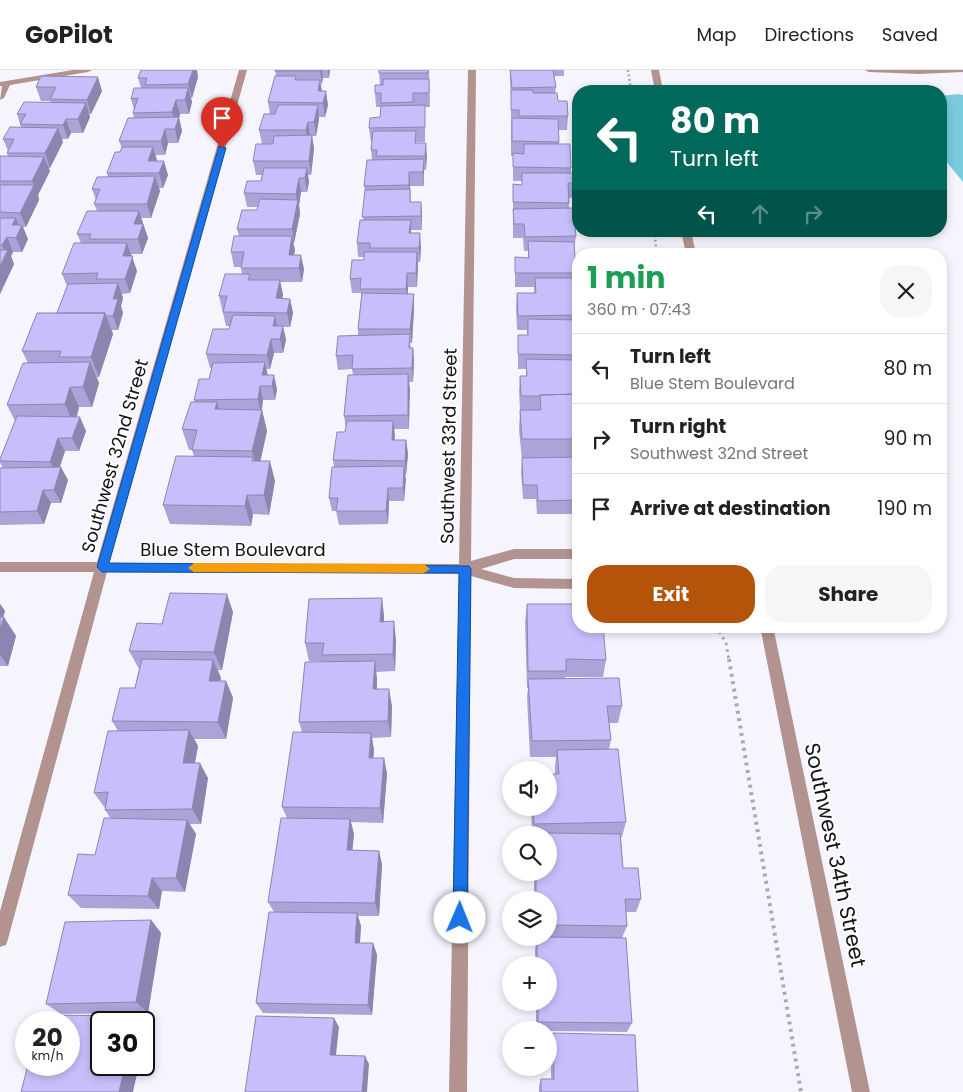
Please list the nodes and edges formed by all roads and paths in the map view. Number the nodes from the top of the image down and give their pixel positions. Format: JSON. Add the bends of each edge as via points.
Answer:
{"nodes":[{"id":1,"x":88,"y":70,"type":"edge"},
{"id":2,"x":244,"y":70,"type":"edge"},
{"id":3,"x":472,"y":70,"type":"edge"},
{"id":4,"x":628,"y":70,"type":"edge"},
{"id":5,"x":654,"y":70,"type":"edge"},
{"id":6,"x":869,"y":70,"type":"edge"},
{"id":7,"x":963,"y":70,"type":"edge"},
{"id":8,"x":3,"y":83,"type":"edge"},
{"id":9,"x":630,"y":85,"type":"edge"},
{"id":10,"x":658,"y":85,"type":"edge"},
{"id":11,"x":0,"y":98,"type":"edge"},
{"id":12,"x":572,"y":554,"type":"edge"},
{"id":13,"x":0,"y":567,"type":"edge"},
{"id":14,"x":102,"y":567,"type":"junction"},
{"id":15,"x":465,"y":569,"type":"junction"},
{"id":16,"x":572,"y":584,"type":"edge"},
{"id":17,"x":720,"y":633,"type":"edge"},
{"id":18,"x":767,"y":633,"type":"edge"},
{"id":19,"x":0,"y":939,"type":"edge"},
{"id":20,"x":458,"y":1092,"type":"edge"},
{"id":21,"x":801,"y":1092,"type":"edge"},
{"id":22,"x":861,"y":1092,"type":"edge"}],
"edges":[{"from":1,"to":8,"type":"street"},
{"from":2,"to":14,"type":"street","name":"Southwest 32nd Street"},
{"from":3,"to":15,"type":"street","name":"Southwest 33rd Street"},
{"from":4,"to":9,"type":"path"},
{"from":5,"to":10,"type":"street"},
{"from":6,"to":7,"type":"street"},
{"from":8,"to":11,"type":"street"},
{"from":12,"to":15,"type":"street","name":"Blue Stem Boulevard","via":[[514,554]]},
{"from":13,"to":14,"type":"street","name":"Blue Stem Boulevard"},
{"from":14,"to":15,"type":"street","name":"Blue Stem Boulevard"},
{"from":14,"to":19,"type":"street","name":"Southwest 32nd Street"},
{"from":15,"to":16,"type":"street","name":"Blue Stem Boulevard","via":[[514,583]]},
{"from":15,"to":20,"type":"street","name":"Southwest 33rd Street"},
{"from":17,"to":21,"type":"path","via":[[726,643]]},
{"from":18,"to":22,"type":"street","name":"Southwest 34th Street"}]}
